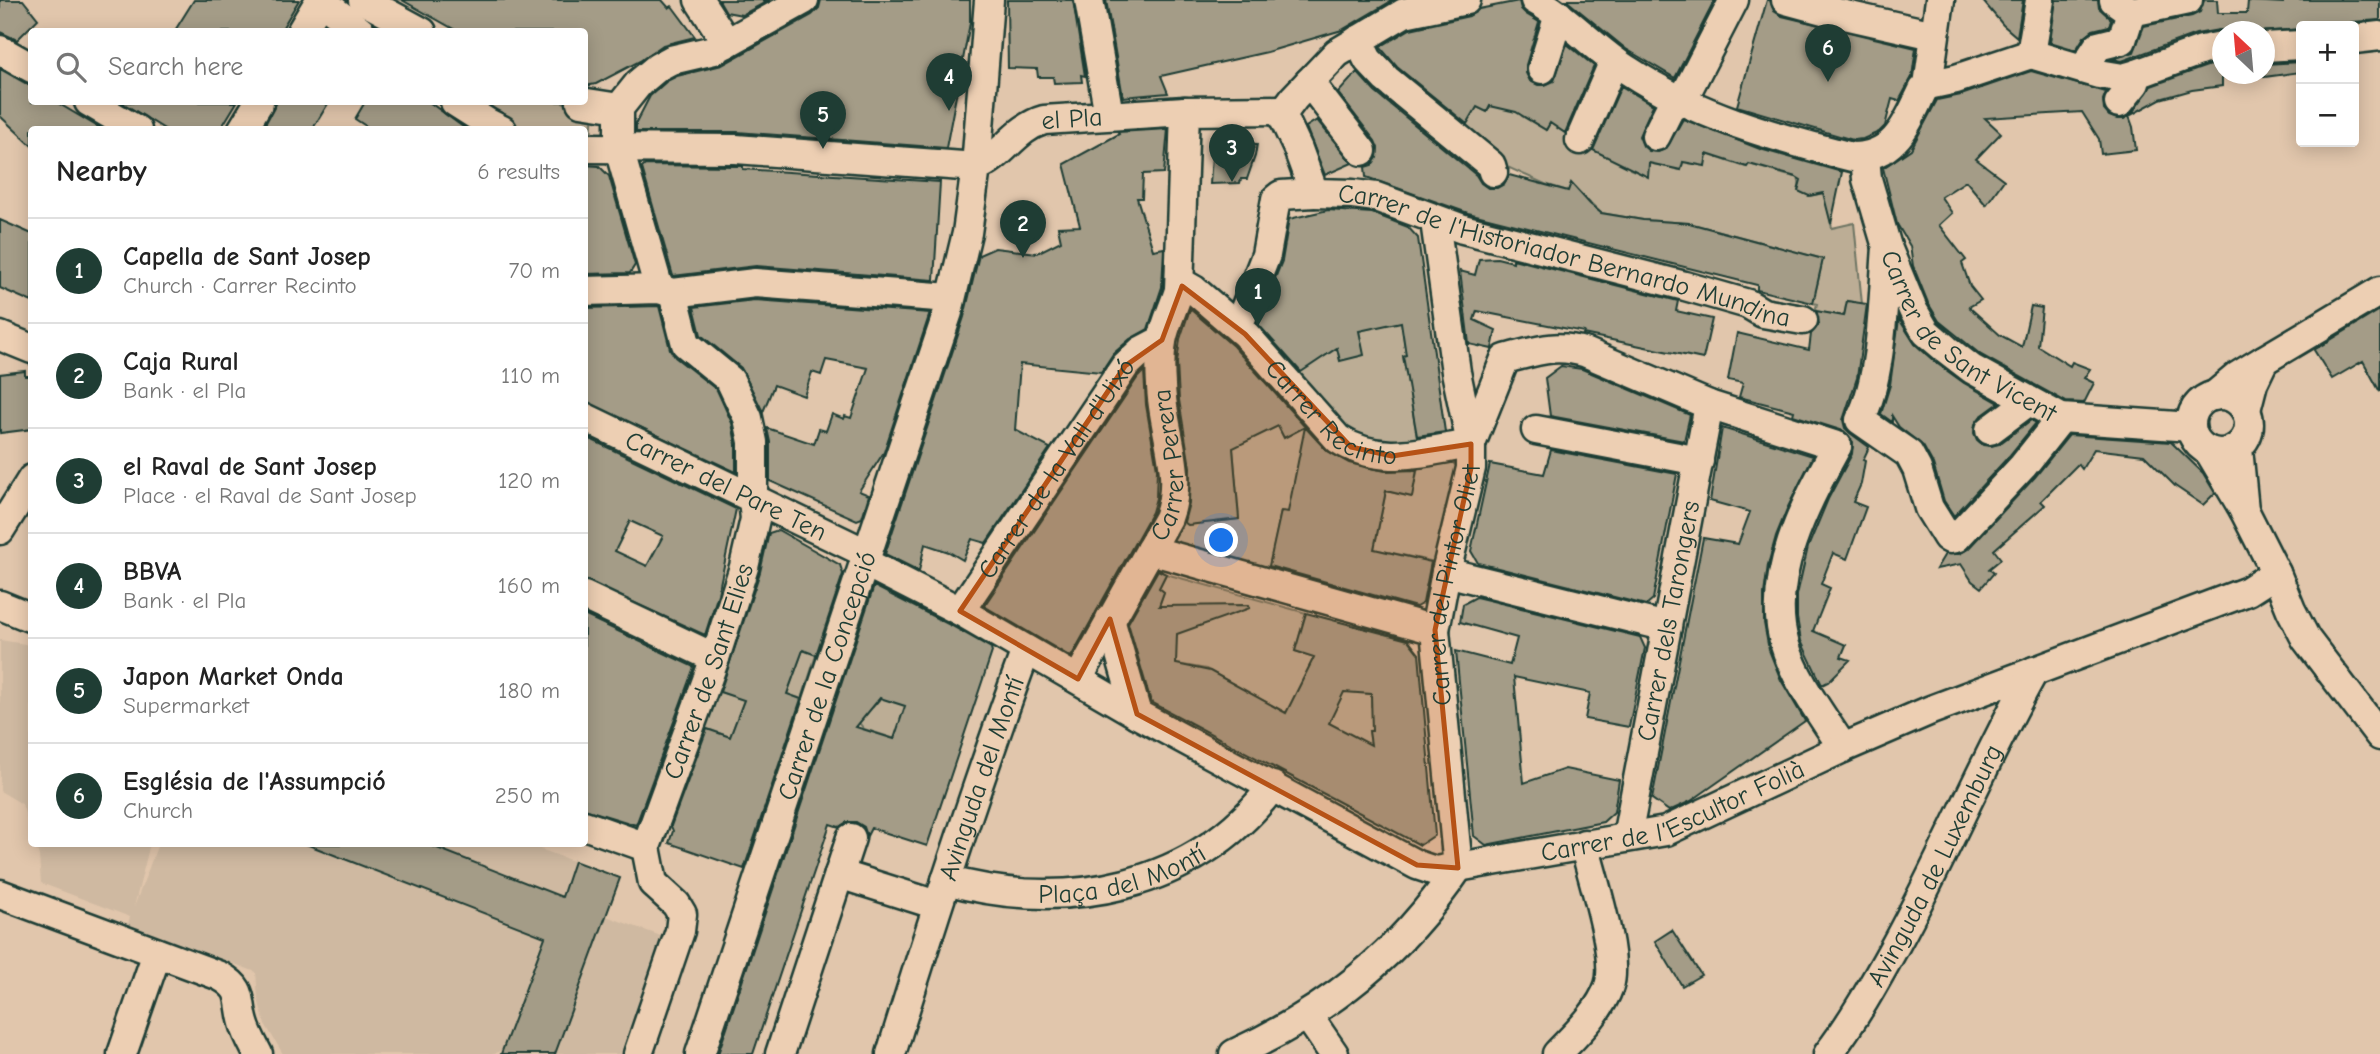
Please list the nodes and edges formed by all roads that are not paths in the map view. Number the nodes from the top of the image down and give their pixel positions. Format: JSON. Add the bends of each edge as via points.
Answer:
{"nodes":[{"id":1,"x":321,"y":0,"type":"edge"},
{"id":2,"x":363,"y":0,"type":"edge"},
{"id":3,"x":699,"y":0,"type":"edge"},
{"id":4,"x":804,"y":0,"type":"edge"},
{"id":5,"x":989,"y":0,"type":"edge"},
{"id":6,"x":1089,"y":0,"type":"edge"},
{"id":7,"x":1466,"y":0,"type":"edge"},
{"id":8,"x":1535,"y":0,"type":"edge"},
{"id":9,"x":1734,"y":0,"type":"edge"},
{"id":10,"x":1786,"y":0,"type":"edge"},
{"id":11,"x":1940,"y":0,"type":"edge"},
{"id":12,"x":2040,"y":0,"type":"edge"},
{"id":13,"x":2188,"y":0,"type":"edge"},
{"id":14,"x":1825,"y":5,"type":"edge"},
{"id":15,"x":1408,"y":6,"type":"edge"},
{"id":16,"x":2123,"y":6,"type":"edge"},
{"id":17,"x":1559,"y":15,"type":"junction"},
{"id":18,"x":304,"y":28,"type":"edge"},
{"id":19,"x":356,"y":28,"type":"edge"},
{"id":20,"x":415,"y":28,"type":"edge"},
{"id":21,"x":1368,"y":35,"type":"junction"},
{"id":22,"x":1934,"y":35,"type":"junction"},
{"id":23,"x":2380,"y":36,"type":"edge"},
{"id":24,"x":2359,"y":38,"type":"edge"},
{"id":25,"x":727,"y":43,"type":"junction"},
{"id":26,"x":2296,"y":45,"type":"edge"},
{"id":27,"x":2275,"y":46,"type":"edge"},
{"id":28,"x":2212,"y":48,"type":"edge"},
{"id":29,"x":0,"y":50,"type":"edge"},
{"id":30,"x":2031,"y":54,"type":"junction"},
{"id":31,"x":1614,"y":61,"type":"junction"},
{"id":32,"x":28,"y":66,"type":"edge"},
{"id":33,"x":1542,"y":69,"type":"dead end"},
{"id":34,"x":2083,"y":69,"type":"junction"},
{"id":35,"x":2137,"y":75,"type":"junction"},
{"id":36,"x":1309,"y":82,"type":"junction"},
{"id":37,"x":1926,"y":87,"type":"junction"},
{"id":38,"x":1678,"y":100,"type":"junction"},
{"id":39,"x":588,"y":103,"type":"edge"},
{"id":40,"x":2119,"y":103,"type":"dead end"},
{"id":41,"x":94,"y":105,"type":"edge"},
{"id":42,"x":257,"y":105,"type":"edge"},
{"id":43,"x":459,"y":105,"type":"edge"},
{"id":44,"x":619,"y":108,"type":"junction"},
{"id":45,"x":1285,"y":110,"type":"junction"},
{"id":46,"x":1177,"y":111,"type":"junction"},
{"id":47,"x":1109,"y":115,"type":"junction"},
{"id":48,"x":130,"y":126,"type":"edge"},
{"id":49,"x":244,"y":126,"type":"edge"},
{"id":50,"x":491,"y":126,"type":"edge"},
{"id":51,"x":1656,"y":136,"type":"dead end"},
{"id":52,"x":1580,"y":140,"type":"dead end"},
{"id":53,"x":588,"y":148,"type":"edge"},
{"id":54,"x":619,"y":149,"type":"junction"},
{"id":55,"x":1362,"y":151,"type":"dead end"},
{"id":56,"x":1865,"y":157,"type":"junction"},
{"id":57,"x":976,"y":167,"type":"junction"},
{"id":58,"x":1493,"y":172,"type":"dead end"},
{"id":59,"x":1319,"y":193,"type":"junction"},
{"id":60,"x":1435,"y":220,"type":"junction"},
{"id":61,"x":1887,"y":247,"type":"junction"},
{"id":62,"x":588,"y":291,"type":"edge"},
{"id":63,"x":666,"y":291,"type":"junction"},
{"id":64,"x":2380,"y":291,"type":"edge"},
{"id":65,"x":1177,"y":294,"type":"junction"},
{"id":66,"x":950,"y":298,"type":"junction"},
{"id":67,"x":1803,"y":320,"type":"dead end"},
{"id":68,"x":1242,"y":330,"type":"junction"},
{"id":69,"x":0,"y":336,"type":"edge"},
{"id":70,"x":1162,"y":340,"type":"junction"},
{"id":71,"x":28,"y":347,"type":"edge"},
{"id":72,"x":1505,"y":359,"type":"junction"},
{"id":73,"x":2264,"y":360,"type":"junction"},
{"id":74,"x":1455,"y":372,"type":"junction"},
{"id":75,"x":2214,"y":396,"type":"junction"},
{"id":76,"x":2029,"y":401,"type":"junction"},
{"id":77,"x":1709,"y":404,"type":"junction"},
{"id":78,"x":2246,"y":410,"type":"junction"},
{"id":79,"x":588,"y":418,"type":"edge"},
{"id":80,"x":2061,"y":418,"type":"junction"},
{"id":81,"x":1860,"y":420,"type":"junction"},
{"id":82,"x":2191,"y":427,"type":"junction"},
{"id":83,"x":1536,"y":430,"type":"dead end"},
{"id":84,"x":1990,"y":430,"type":"dead end"},
{"id":85,"x":1471,"y":444,"type":"junction"},
{"id":86,"x":1838,"y":446,"type":"junction"},
{"id":87,"x":2238,"y":448,"type":"junction"},
{"id":88,"x":2209,"y":451,"type":"junction"},
{"id":89,"x":1699,"y":461,"type":"junction"},
{"id":90,"x":28,"y":485,"type":"edge"},
{"id":91,"x":752,"y":499,"type":"junction"},
{"id":92,"x":2244,"y":510,"type":"junction"},
{"id":93,"x":0,"y":530,"type":"edge"},
{"id":94,"x":1150,"y":550,"type":"junction"},
{"id":95,"x":865,"y":558,"type":"junction"},
{"id":96,"x":1446,"y":572,"type":"junction"},
{"id":97,"x":2276,"y":573,"type":"junction"},
{"id":98,"x":588,"y":598,"type":"edge"},
{"id":99,"x":0,"y":605,"type":"edge"},
{"id":100,"x":960,"y":611,"type":"junction"},
{"id":101,"x":28,"y":616,"type":"edge"},
{"id":102,"x":1111,"y":619,"type":"junction"},
{"id":103,"x":1667,"y":627,"type":"junction"},
{"id":104,"x":1435,"y":630,"type":"junction"},
{"id":105,"x":1026,"y":650,"type":"junction"},
{"id":106,"x":715,"y":658,"type":"junction"},
{"id":107,"x":2034,"y":671,"type":"junction"},
{"id":108,"x":1078,"y":679,"type":"junction"},
{"id":109,"x":1137,"y":713,"type":"junction"},
{"id":110,"x":2380,"y":736,"type":"edge"},
{"id":111,"x":1843,"y":748,"type":"junction"},
{"id":112,"x":1273,"y":786,"type":"junction"},
{"id":113,"x":588,"y":826,"type":"edge"},
{"id":114,"x":1627,"y":837,"type":"junction"},
{"id":115,"x":851,"y":838,"type":"dead end"},
{"id":116,"x":1584,"y":844,"type":"junction"},
{"id":117,"x":646,"y":847,"type":"junction"},
{"id":118,"x":1458,"y":868,"type":"junction"},
{"id":119,"x":839,"y":874,"type":"junction"},
{"id":120,"x":942,"y":892,"type":"junction"},
{"id":121,"x":0,"y":894,"type":"edge"},
{"id":122,"x":157,"y":953,"type":"junction"},
{"id":123,"x":1308,"y":1016,"type":"junction"},
{"id":124,"x":122,"y":1054,"type":"edge"},
{"id":125,"x":258,"y":1054,"type":"edge"},
{"id":126,"x":638,"y":1054,"type":"edge"},
{"id":127,"x":700,"y":1054,"type":"edge"},
{"id":128,"x":780,"y":1054,"type":"edge"},
{"id":129,"x":891,"y":1054,"type":"edge"},
{"id":130,"x":1234,"y":1054,"type":"edge"},
{"id":131,"x":1334,"y":1054,"type":"edge"},
{"id":132,"x":1557,"y":1054,"type":"edge"},
{"id":133,"x":1828,"y":1054,"type":"edge"}],
"edges":[{"from":1,"to":18,"type":"street"},
{"from":1,"to":19,"type":"street"},
{"from":2,"to":20,"type":"street"},
{"from":3,"to":25,"type":"street"},
{"from":4,"to":25,"type":"street"},
{"from":5,"to":57,"type":"street"},
{"from":6,"to":47,"type":"street","name":"el Pla"},
{"from":7,"to":15,"type":"street"},
{"from":8,"to":17,"type":"street"},
{"from":9,"to":38,"type":"street"},
{"from":10,"to":14,"type":"street"},
{"from":11,"to":22,"type":"street"},
{"from":12,"to":30,"type":"street"},
{"from":13,"to":16,"type":"street"},
{"from":14,"to":22,"type":"street"},
{"from":15,"to":21,"type":"street"},
{"from":16,"to":34,"type":"street","via":[[2122,40],[2098,46]]},
{"from":17,"to":31,"type":"street"},
{"from":17,"to":33,"type":"street"},
{"from":21,"to":36,"type":"street","via":[[1337,53]]},
{"from":21,"to":58,"type":"street","via":[[1368,60],[1491,165]]},
{"from":22,"to":37,"type":"street"},
{"from":23,"to":24,"type":"street"},
{"from":25,"to":44,"type":"street","via":[[658,67]]},
{"from":26,"to":27,"type":"street"},
{"from":28,"to":35,"type":"street"},
{"from":29,"to":32,"type":"street"},
{"from":30,"to":34,"type":"street"},
{"from":30,"to":37,"type":"street"},
{"from":31,"to":38,"type":"street"},
{"from":31,"to":52,"type":"street"},
{"from":34,"to":35,"type":"street","via":[[2115,77]]},
{"from":35,"to":40,"type":"street"},
{"from":36,"to":45,"type":"street"},
{"from":36,"to":55,"type":"street"},
{"from":37,"to":56,"type":"street","via":[[1902,134]]},
{"from":38,"to":51,"type":"street"},
{"from":38,"to":56,"type":"street","via":[[1732,123]]},
{"from":39,"to":44,"type":"street"},
{"from":41,"to":48,"type":"street"},
{"from":42,"to":49,"type":"street"},
{"from":43,"to":50,"type":"street"},
{"from":44,"to":54,"type":"street","name":"Carrer de Sant Elies"},
{"from":45,"to":46,"type":"street"},
{"from":45,"to":59,"type":"street","via":[[1284,119]]},
{"from":46,"to":47,"type":"street"},
{"from":46,"to":65,"type":"street","name":"Carrer Perera"},
{"from":47,"to":57,"type":"street","name":"el Pla","via":[[1032,124]]},
{"from":53,"to":54,"type":"street"},
{"from":54,"to":57,"type":"street","via":[[736,149]]},
{"from":54,"to":63,"type":"street","name":"Carrer de Sant Elies"},
{"from":56,"to":61,"type":"street","name":"Carrer de Sant Vicent"},
{"from":57,"to":66,"type":"street","via":[[967,233]]},
{"from":59,"to":60,"type":"street","name":"Carrer de l'Historiador Bernardo Mundina","via":[[1376,197]]},
{"from":59,"to":68,"type":"street","name":"Carrer de l'Historiador Bernardo Mundina","via":[[1276,199],[1266,254]]},
{"from":60,"to":67,"type":"street","name":"Carrer de l'Historiador Bernardo Mundina","via":[[1748,304],[1763,313]]},
{"from":60,"to":74,"type":"street","name":"Carrer del Pintor Oliet"},
{"from":61,"to":76,"type":"street","name":"Carrer de Sant Vicent","via":[[1926,332],[1972,369]]},
{"from":61,"to":81,"type":"street","via":[[1872,391]]},
{"from":62,"to":63,"type":"street"},
{"from":63,"to":66,"type":"street","via":[[755,284]]},
{"from":63,"to":91,"type":"street","name":"Carrer de Sant Elies","via":[[686,344],[725,374],[744,408],[753,442]]},
{"from":64,"to":73,"type":"street"},
{"from":65,"to":68,"type":"street","name":"Carrer Recinto","via":[[1187,286]]},
{"from":65,"to":70,"type":"street","name":"Carrer Perera"},
{"from":66,"to":95,"type":"street","name":"Carrer de la Concepció"},
{"from":68,"to":85,"type":"street","name":"Carrer Recinto","via":[[1338,439],[1351,447],[1392,457]]},
{"from":69,"to":71,"type":"street"},
{"from":70,"to":94,"type":"street","name":"Carrer Perera","via":[[1162,403],[1175,488],[1168,518]]},
{"from":70,"to":100,"type":"street","name":"Carrer de la Vall d'Uixó","via":[[1140,351],[1125,366]]},
{"from":72,"to":74,"type":"street"},
{"from":72,"to":77,"type":"street","via":[[1569,347]]},
{"from":72,"to":85,"type":"street"},
{"from":73,"to":75,"type":"street"},
{"from":73,"to":78,"type":"street"},
{"from":74,"to":85,"type":"street","name":"Carrer del Pintor Oliet"},
{"from":75,"to":78,"type":"street","via":[[2232,398]]},
{"from":75,"to":82,"type":"street","via":[[2200,404]]},
{"from":76,"to":80,"type":"street","name":"Carrer de Sant Vicent"},
{"from":76,"to":84,"type":"street"},
{"from":77,"to":86,"type":"street"},
{"from":77,"to":89,"type":"street","name":"Carrer dels Tarongers"},
{"from":78,"to":87,"type":"street","via":[[2248,435]]},
{"from":79,"to":91,"type":"street","name":"Carrer del Pare Ten"},
{"from":80,"to":81,"type":"street","via":[[2023,466],[1950,540],[1926,501],[1909,454]]},
{"from":80,"to":82,"type":"street","name":"Carrer de Sant Vicent"},
{"from":81,"to":86,"type":"street","via":[[1851,439]]},
{"from":82,"to":88,"type":"street","via":[[2197,442]]},
{"from":83,"to":89,"type":"street"},
{"from":85,"to":96,"type":"street","name":"Carrer del Pintor Oliet","via":[[1471,468]]},
{"from":86,"to":111,"type":"street","via":[[1803,515],[1780,587],[1785,645],[1802,683]]},
{"from":87,"to":88,"type":"street"},
{"from":87,"to":92,"type":"street"},
{"from":88,"to":92,"type":"street"},
{"from":89,"to":103,"type":"street","name":"Carrer dels Tarongers"},
{"from":90,"to":93,"type":"street"},
{"from":91,"to":95,"type":"street","name":"Carrer del Pare Ten"},
{"from":91,"to":106,"type":"street","name":"Carrer de Sant Elies","via":[[752,535]]},
{"from":92,"to":97,"type":"street"},
{"from":94,"to":102,"type":"street","name":"Carrer Perera"},
{"from":94,"to":104,"type":"street"},
{"from":95,"to":100,"type":"street","name":"Carrer del Pare Ten"},
{"from":95,"to":127,"type":"street","name":"Carrer de la Concepció"},
{"from":96,"to":103,"type":"street"},
{"from":96,"to":104,"type":"street","name":"Carrer del Pintor Oliet"},
{"from":97,"to":107,"type":"street","name":"Carrer de l'Escultor Folià","via":[[2248,591]]},
{"from":97,"to":110,"type":"street","via":[[2306,639]]},
{"from":98,"to":106,"type":"street"},
{"from":99,"to":101,"type":"street"},
{"from":100,"to":105,"type":"street","name":"Carrer de l'Escultor Folià"},
{"from":102,"to":108,"type":"street","name":"Carrer Perera"},
{"from":102,"to":109,"type":"street"},
{"from":103,"to":114,"type":"street","name":"Carrer dels Tarongers"},
{"from":104,"to":118,"type":"street","name":"Carrer del Pintor Oliet"},
{"from":105,"to":108,"type":"street","name":"Carrer de l'Escultor Folià"},
{"from":105,"to":120,"type":"street","name":"Avinguda del Montí"},
{"from":106,"to":117,"type":"street","name":"Carrer de Sant Elies"},
{"from":107,"to":111,"type":"street","name":"Carrer de l'Escultor Folià"},
{"from":107,"to":133,"type":"street","name":"Avinguda de Luxemburg","via":[[1999,732],[1922,897]]},
{"from":108,"to":109,"type":"street","name":"Carrer de l'Escultor Folià"},
{"from":109,"to":112,"type":"street","name":"Carrer de l'Escultor Folià"},
{"from":111,"to":114,"type":"street","name":"Carrer de l'Escultor Folià","via":[[1681,826]]},
{"from":112,"to":118,"type":"street","name":"Carrer de l'Escultor Folià","via":[[1426,869]]},
{"from":112,"to":120,"type":"street","name":"Plaça del Montí","via":[[1240,825],[1213,844],[1137,881],[1087,892],[1034,895]]},
{"from":113,"to":117,"type":"street"},
{"from":114,"to":116,"type":"street","name":"Carrer de l'Escultor Folià"},
{"from":115,"to":119,"type":"street"},
{"from":116,"to":118,"type":"street","name":"Carrer de l'Escultor Folià"},
{"from":116,"to":132,"type":"street","via":[[1611,951],[1612,976],[1600,1004]]},
{"from":117,"to":126,"type":"street","via":[[653,883],[682,914]]},
{"from":118,"to":123,"type":"street","via":[[1401,940]]},
{"from":119,"to":120,"type":"street","name":"Plaça del Montí"},
{"from":119,"to":128,"type":"street"},
{"from":120,"to":129,"type":"street","name":"Avinguda del Montí"},
{"from":121,"to":122,"type":"street"},
{"from":122,"to":124,"type":"street"},
{"from":122,"to":125,"type":"street","via":[[233,984]]},
{"from":123,"to":130,"type":"street"},
{"from":123,"to":131,"type":"street"}]}
